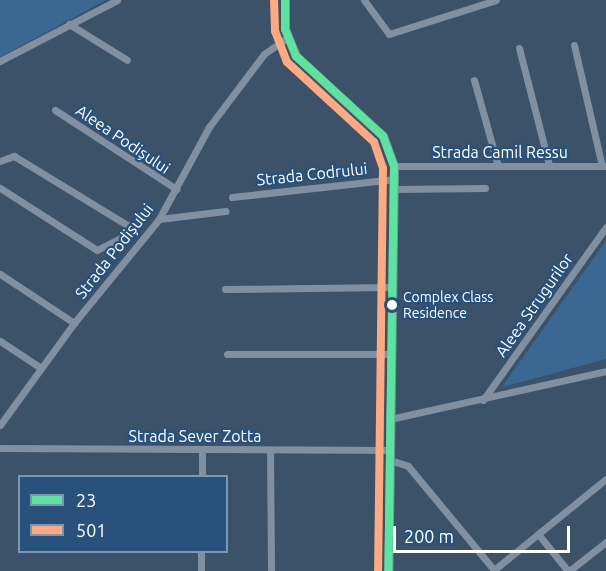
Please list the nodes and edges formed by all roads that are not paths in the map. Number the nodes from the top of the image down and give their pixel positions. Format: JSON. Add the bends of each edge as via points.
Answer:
{"nodes":[{"id":1,"x":117,"y":0,"type":"edge"},
{"id":2,"x":285,"y":0,"type":"edge"},
{"id":3,"x":364,"y":0,"type":"edge"},
{"id":4,"x":496,"y":0,"type":"edge"},
{"id":5,"x":69,"y":24,"type":"junction"},
{"id":6,"x":288,"y":37,"type":"junction"},
{"id":7,"x":574,"y":45,"type":"dead end"},
{"id":8,"x":519,"y":48,"type":"dead end"},
{"id":9,"x":127,"y":60,"type":"dead end"},
{"id":10,"x":0,"y":61,"type":"edge"},
{"id":11,"x":474,"y":80,"type":"dead end"},
{"id":12,"x":55,"y":110,"type":"dead end"},
{"id":13,"x":0,"y":161,"type":"edge"},
{"id":14,"x":549,"y":165,"type":"junction"},
{"id":15,"x":394,"y":166,"type":"junction"},
{"id":16,"x":498,"y":166,"type":"junction"},
{"id":17,"x":604,"y":166,"type":"edge"},
{"id":18,"x":395,"y":179,"type":"junction"},
{"id":19,"x":0,"y":188,"type":"edge"},
{"id":20,"x":485,"y":188,"type":"dead end"},
{"id":21,"x":176,"y":189,"type":"junction"},
{"id":22,"x":395,"y":189,"type":"junction"},
{"id":23,"x":232,"y":197,"type":"dead end"},
{"id":24,"x":226,"y":211,"type":"dead end"},
{"id":25,"x":159,"y":219,"type":"junction"},
{"id":26,"x":606,"y":226,"type":"edge"},
{"id":27,"x":130,"y":233,"type":"junction"},
{"id":28,"x":142,"y":240,"type":"junction"},
{"id":29,"x":0,"y":274,"type":"edge"},
{"id":30,"x":391,"y":286,"type":"junction"},
{"id":31,"x":225,"y":289,"type":"dead end"},
{"id":32,"x":74,"y":323,"type":"junction"},
{"id":33,"x":0,"y":341,"type":"edge"},
{"id":34,"x":227,"y":354,"type":"dead end"},
{"id":35,"x":390,"y":354,"type":"junction"},
{"id":36,"x":41,"y":368,"type":"junction"},
{"id":37,"x":606,"y":371,"type":"edge"},
{"id":38,"x":483,"y":400,"type":"junction"},
{"id":39,"x":390,"y":419,"type":"junction"},
{"id":40,"x":0,"y":425,"type":"edge"},
{"id":41,"x":0,"y":447,"type":"edge"},
{"id":42,"x":202,"y":449,"type":"junction"},
{"id":43,"x":270,"y":450,"type":"junction"},
{"id":44,"x":390,"y":455,"type":"junction"},
{"id":45,"x":202,"y":475,"type":"edge"},
{"id":46,"x":606,"y":479,"type":"edge"},
{"id":47,"x":538,"y":534,"type":"junction"},
{"id":48,"x":606,"y":542,"type":"edge"},
{"id":49,"x":201,"y":553,"type":"edge"},
{"id":50,"x":201,"y":571,"type":"edge"},
{"id":51,"x":271,"y":571,"type":"edge"},
{"id":52,"x":388,"y":571,"type":"edge"},
{"id":53,"x":495,"y":571,"type":"edge"},
{"id":54,"x":568,"y":571,"type":"edge"}],
"edges":[{"from":1,"to":5,"type":"street"},
{"from":2,"to":6,"type":"main road"},
{"from":3,"to":4,"type":"street","via":[[389,34]]},
{"from":5,"to":9,"type":"street"},
{"from":5,"to":10,"type":"street"},
{"from":6,"to":15,"type":"main road","via":[[308,72],[383,136]]},
{"from":6,"to":21,"type":"street","name":"Strada Podișului","via":[[264,54],[209,127]]},
{"from":7,"to":17,"type":"street"},
{"from":8,"to":14,"type":"street"},
{"from":11,"to":16,"type":"street"},
{"from":12,"to":21,"type":"street","name":"Aleea Podișului"},
{"from":13,"to":27,"type":"street","via":[[14,156],[127,225]]},
{"from":14,"to":16,"type":"street","name":"Strada Camil Ressu"},
{"from":14,"to":17,"type":"street","name":"Strada Camil Ressu"},
{"from":15,"to":16,"type":"street","name":"Strada Camil Ressu"},
{"from":15,"to":18,"type":"main road"},
{"from":18,"to":22,"type":"main road"},
{"from":18,"to":23,"type":"street","name":"Strada Codrului"},
{"from":19,"to":27,"type":"street","via":[[97,250]]},
{"from":20,"to":22,"type":"street"},
{"from":21,"to":25,"type":"street","name":"Strada Podișului"},
{"from":22,"to":30,"type":"main road"},
{"from":24,"to":25,"type":"street"},
{"from":25,"to":28,"type":"street","name":"Strada Podișului"},
{"from":26,"to":38,"type":"street","name":"Aleea Strugurilor"},
{"from":27,"to":28,"type":"street"},
{"from":28,"to":32,"type":"street","name":"Strada Podișului"},
{"from":29,"to":32,"type":"street"},
{"from":30,"to":31,"type":"street"},
{"from":30,"to":35,"type":"main road"},
{"from":32,"to":36,"type":"street","name":"Strada Podișului"},
{"from":33,"to":36,"type":"street"},
{"from":34,"to":35,"type":"street"},
{"from":35,"to":39,"type":"main road"},
{"from":36,"to":40,"type":"street","name":"Strada Podișului"},
{"from":37,"to":38,"type":"street"},
{"from":38,"to":39,"type":"street"},
{"from":39,"to":44,"type":"main road"},
{"from":41,"to":42,"type":"street","name":"Strada Sever Zotta"},
{"from":42,"to":43,"type":"street","name":"Strada Sever Zotta"},
{"from":42,"to":45,"type":"street"},
{"from":43,"to":44,"type":"street","name":"Strada Sever Zotta"},
{"from":43,"to":51,"type":"street"},
{"from":44,"to":52,"type":"main road"},
{"from":44,"to":53,"type":"street","via":[[408,466]]},
{"from":46,"to":47,"type":"street"},
{"from":47,"to":53,"type":"street"},
{"from":47,"to":54,"type":"street"},
{"from":48,"to":54,"type":"street"},
{"from":49,"to":50,"type":"street"}]}
